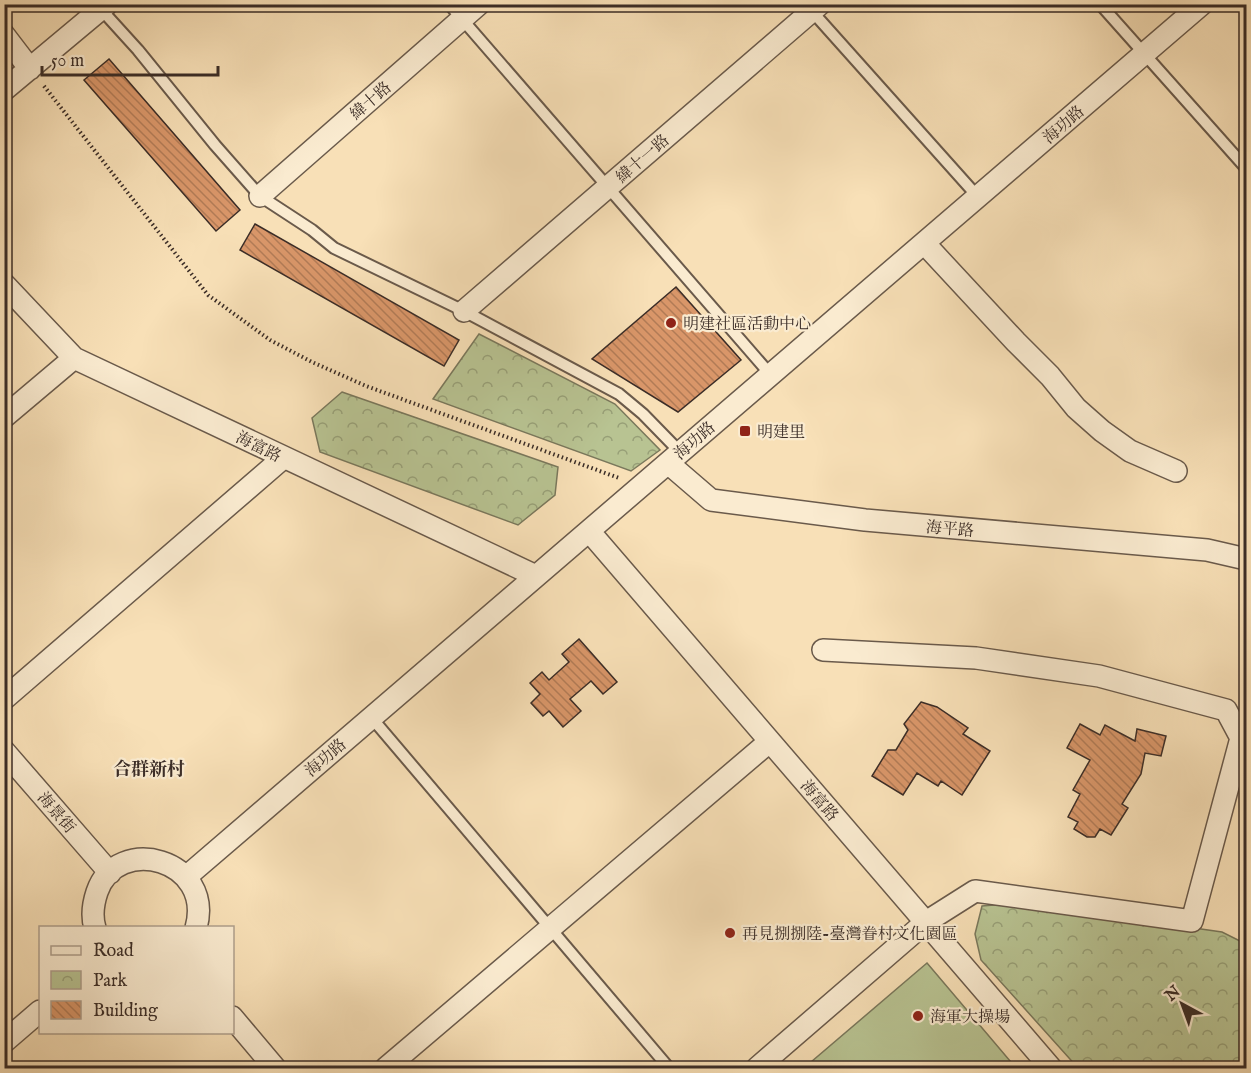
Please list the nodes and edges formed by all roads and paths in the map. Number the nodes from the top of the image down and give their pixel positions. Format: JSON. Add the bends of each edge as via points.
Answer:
{"nodes":[{"id":1,"x":479,"y":4,"type":"edge"},
{"id":2,"x":1100,"y":4,"type":"edge"},
{"id":3,"x":1202,"y":4,"type":"edge"},
{"id":4,"x":102,"y":6,"type":"edge"},
{"id":5,"x":813,"y":7,"type":"edge"},
{"id":6,"x":455,"y":12,"type":"edge"},
{"id":7,"x":4,"y":35,"type":"edge"},
{"id":8,"x":1144,"y":54,"type":"junction"},
{"id":9,"x":30,"y":69,"type":"junction"},
{"id":10,"x":4,"y":90,"type":"edge"},
{"id":11,"x":1246,"y":168,"type":"edge"},
{"id":12,"x":609,"y":188,"type":"junction"},
{"id":13,"x":260,"y":196,"type":"junction"},
{"id":14,"x":978,"y":197,"type":"junction"},
{"id":15,"x":924,"y":243,"type":"junction"},
{"id":16,"x":4,"y":284,"type":"edge"},
{"id":17,"x":464,"y":311,"type":"junction"},
{"id":18,"x":74,"y":358,"type":"junction"},
{"id":19,"x":770,"y":374,"type":"junction"},
{"id":20,"x":4,"y":417,"type":"edge"},
{"id":21,"x":674,"y":457,"type":"junction"},
{"id":22,"x":283,"y":458,"type":"junction"},
{"id":23,"x":1176,"y":471,"type":"dead end"},
{"id":24,"x":641,"y":486,"type":"junction"},
{"id":25,"x":589,"y":531,"type":"junction"},
{"id":26,"x":1246,"y":559,"type":"edge"},
{"id":27,"x":536,"y":576,"type":"junction"},
{"id":28,"x":823,"y":650,"type":"dead end"},
{"id":29,"x":4,"y":699,"type":"edge"},
{"id":30,"x":371,"y":717,"type":"junction"},
{"id":31,"x":769,"y":742,"type":"junction"},
{"id":32,"x":4,"y":751,"type":"edge"},
{"id":33,"x":110,"y":873,"type":"junction"},
{"id":34,"x":186,"y":877,"type":"junction"},
{"id":35,"x":927,"y":922,"type":"junction"},
{"id":36,"x":95,"y":926,"type":"edge"},
{"id":37,"x":196,"y":926,"type":"edge"},
{"id":38,"x":549,"y":929,"type":"junction"},
{"id":39,"x":39,"y":1012,"type":"edge"},
{"id":40,"x":234,"y":1019,"type":"edge"},
{"id":41,"x":4,"y":1042,"type":"edge"},
{"id":42,"x":276,"y":1068,"type":"edge"},
{"id":43,"x":386,"y":1068,"type":"edge"},
{"id":44,"x":669,"y":1068,"type":"edge"},
{"id":45,"x":757,"y":1068,"type":"edge"},
{"id":46,"x":1051,"y":1068,"type":"edge"}],
"edges":[{"from":1,"to":6,"type":"street","name":"緯十路"},
{"from":2,"to":8,"type":"lane"},
{"from":3,"to":8,"type":"street","name":"海功路"},
{"from":4,"to":9,"type":"street"},
{"from":4,"to":13,"type":"lane"},
{"from":5,"to":12,"type":"street","name":"緯十一路"},
{"from":5,"to":14,"type":"lane"},
{"from":6,"to":12,"type":"lane"},
{"from":6,"to":13,"type":"street","name":"緯十路"},
{"from":7,"to":9,"type":"street"},
{"from":8,"to":11,"type":"lane"},
{"from":8,"to":14,"type":"street","name":"海功路"},
{"from":9,"to":10,"type":"street"},
{"from":9,"to":24,"type":"path","via":[[208,295],[270,340],[366,386]]},
{"from":12,"to":17,"type":"street","name":"緯十一路"},
{"from":12,"to":19,"type":"lane"},
{"from":13,"to":17,"type":"lane","via":[[334,248]]},
{"from":14,"to":15,"type":"street","name":"海功路"},
{"from":15,"to":19,"type":"street","name":"海功路"},
{"from":15,"to":23,"type":"street","via":[[1076,408],[1130,451]]},
{"from":16,"to":18,"type":"street","name":"海富路"},
{"from":17,"to":21,"type":"lane","via":[[619,394],[643,414]]},
{"from":18,"to":20,"type":"street"},
{"from":18,"to":22,"type":"street","name":"海富路"},
{"from":19,"to":21,"type":"street","name":"海功路"},
{"from":21,"to":24,"type":"street","name":"海功路"},
{"from":21,"to":26,"type":"street","name":"海平路","via":[[711,500],[865,520],[1207,550]]},
{"from":22,"to":27,"type":"street","name":"海富路"},
{"from":22,"to":29,"type":"street"},
{"from":24,"to":25,"type":"street","name":"海功路"},
{"from":25,"to":27,"type":"street","name":"海功路"},
{"from":25,"to":31,"type":"street","name":"海富路"},
{"from":27,"to":30,"type":"street","name":"海功路"},
{"from":28,"to":35,"type":"street","via":[[976,658],[1099,676],[1226,710],[1241,738],[1192,921],[975,891]]},
{"from":30,"to":34,"type":"street","name":"海功路"},
{"from":30,"to":38,"type":"lane"},
{"from":31,"to":35,"type":"street","name":"海富路"},
{"from":31,"to":38,"type":"street"},
{"from":32,"to":33,"type":"street","name":"海景街"},
{"from":33,"to":34,"type":"street","via":[[124,863],[140,859],[173,866]]},
{"from":33,"to":36,"type":"street","via":[[99,886],[93,903]]},
{"from":34,"to":37,"type":"street","via":[[199,908]]},
{"from":35,"to":45,"type":"street"},
{"from":35,"to":46,"type":"street","name":"海富路"},
{"from":38,"to":43,"type":"street"},
{"from":38,"to":44,"type":"lane"},
{"from":39,"to":41,"type":"street"},
{"from":40,"to":42,"type":"street"}]}
